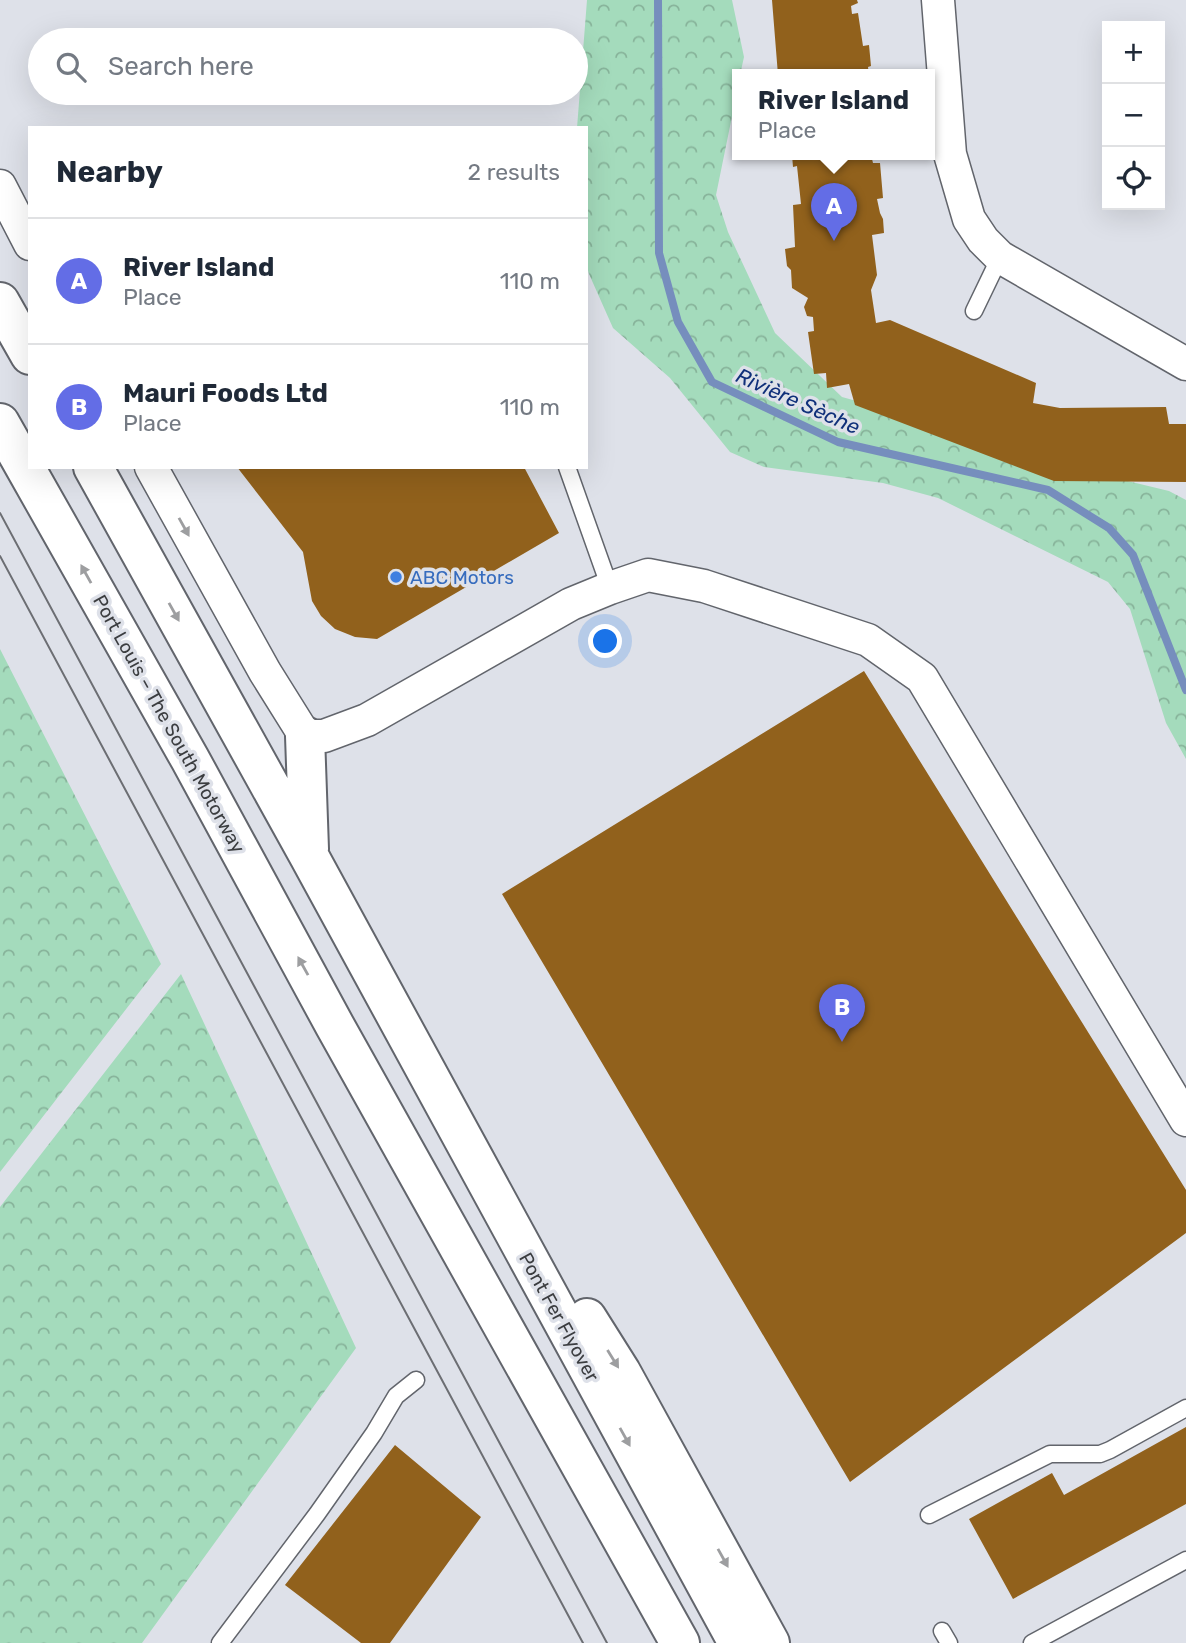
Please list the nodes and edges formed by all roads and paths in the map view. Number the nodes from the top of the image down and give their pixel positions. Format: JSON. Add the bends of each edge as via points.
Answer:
{"nodes":[{"id":1,"x":938,"y":0,"type":"edge"},
{"id":2,"x":0,"y":186,"type":"edge"},
{"id":3,"x":28,"y":240,"type":"edge"},
{"id":4,"x":1000,"y":257,"type":"junction"},
{"id":5,"x":0,"y":302,"type":"edge"},
{"id":6,"x":974,"y":311,"type":"dead end"},
{"id":7,"x":28,"y":351,"type":"edge"},
{"id":8,"x":1186,"y":364,"type":"edge"},
{"id":9,"x":0,"y":423,"type":"edge"},
{"id":10,"x":94,"y":469,"type":"edge"},
{"id":11,"x":152,"y":469,"type":"edge"},
{"id":12,"x":568,"y":469,"type":"edge"},
{"id":13,"x":610,"y":588,"type":"junction"},
{"id":14,"x":305,"y":736,"type":"junction"},
{"id":15,"x":309,"y":856,"type":"junction"},
{"id":16,"x":381,"y":990,"type":"junction"},
{"id":17,"x":335,"y":1026,"type":"junction"},
{"id":18,"x":1186,"y":1120,"type":"edge"},
{"id":19,"x":416,"y":1380,"type":"dead end"},
{"id":20,"x":1186,"y":1408,"type":"edge"},
{"id":21,"x":929,"y":1515,"type":"dead end"},
{"id":22,"x":1186,"y":1560,"type":"edge"},
{"id":23,"x":220,"y":1643,"type":"edge"},
{"id":24,"x":655,"y":1643,"type":"edge"},
{"id":25,"x":680,"y":1643,"type":"edge"},
{"id":26,"x":738,"y":1643,"type":"edge"},
{"id":27,"x":770,"y":1643,"type":"edge"},
{"id":28,"x":1032,"y":1643,"type":"edge"}],
"edges":[{"from":1,"to":4,"type":"street","via":[[950,154],[969,219]]},
{"from":2,"to":3,"type":"street"},
{"from":4,"to":6,"type":"lane"},
{"from":4,"to":8,"type":"street"},
{"from":5,"to":7,"type":"highway"},
{"from":17,"to":9,"type":"highway","name":"Port Louis – The South Motorway","one_way":true},
{"from":10,"to":15,"type":"highway","one_way":true},
{"from":11,"to":14,"type":"street","one_way":true},
{"from":12,"to":13,"type":"lane"},
{"from":13,"to":14,"type":"street","via":[[571,604],[367,720],[324,736]]},
{"from":13,"to":18,"type":"street","via":[[648,575],[704,586],[867,640],[922,678]]},
{"from":14,"to":15,"type":"highway"},
{"from":15,"to":16,"type":"highway"},
{"from":16,"to":26,"type":"highway","name":"Pont Fer Flyover","one_way":true},
{"from":16,"to":27,"type":"highway","one_way":true,"via":[[621,1372]]},
{"from":17,"to":24,"type":"highway","via":[[512,1388]]},
{"from":17,"to":25,"type":"highway"},
{"from":19,"to":23,"type":"lane","via":[[396,1396],[324,1504]]},
{"from":20,"to":21,"type":"lane","via":[[1100,1454],[1050,1454]]},
{"from":22,"to":28,"type":"lane"}]}
